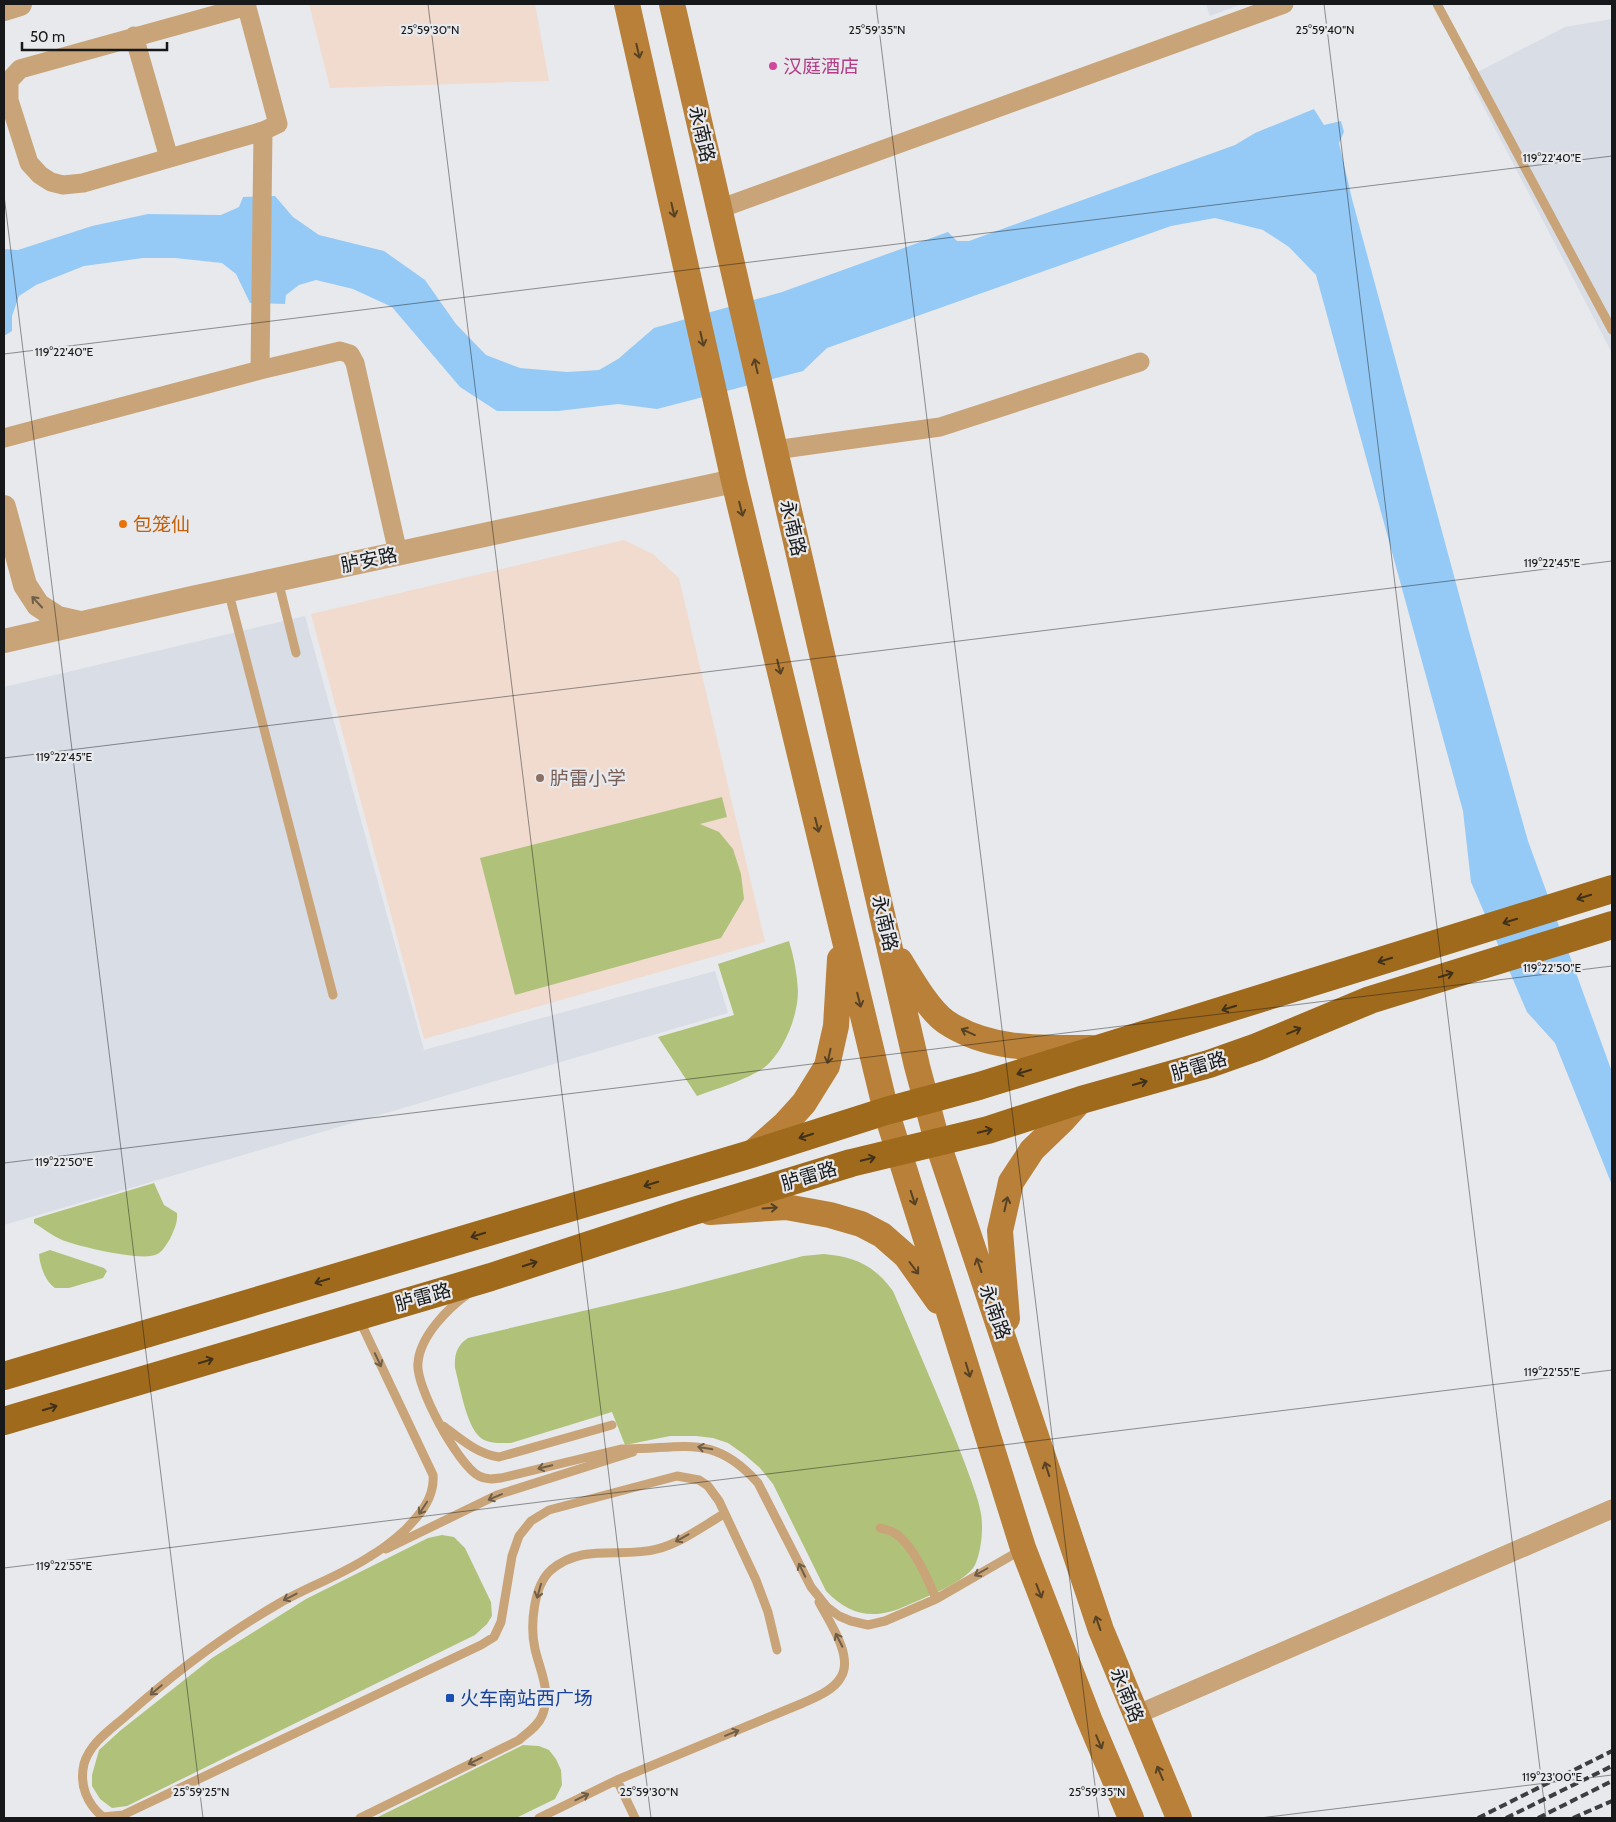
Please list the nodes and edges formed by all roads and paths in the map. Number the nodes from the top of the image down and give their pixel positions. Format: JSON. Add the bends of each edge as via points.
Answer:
{"nodes":[{"id":1,"x":20,"y":4,"type":"edge"},
{"id":2,"x":627,"y":4,"type":"edge"},
{"id":3,"x":672,"y":4,"type":"edge"},
{"id":4,"x":1284,"y":4,"type":"edge"},
{"id":5,"x":1437,"y":4,"type":"edge"},
{"id":6,"x":247,"y":5,"type":"edge"},
{"id":7,"x":4,"y":9,"type":"edge"},
{"id":8,"x":134,"y":36,"type":"junction"},
{"id":9,"x":263,"y":130,"type":"junction"},
{"id":10,"x":169,"y":158,"type":"junction"},
{"id":11,"x":719,"y":209,"type":"junction"},
{"id":12,"x":1612,"y":330,"type":"edge"},
{"id":13,"x":1140,"y":362,"type":"dead end"},
{"id":14,"x":260,"y":370,"type":"junction"},
{"id":15,"x":4,"y":438,"type":"edge"},
{"id":16,"x":775,"y":450,"type":"junction"},
{"id":17,"x":734,"y":481,"type":"junction"},
{"id":18,"x":4,"y":507,"type":"edge"},
{"id":19,"x":398,"y":553,"type":"junction"},
{"id":20,"x":278,"y":580,"type":"junction"},
{"id":21,"x":228,"y":590,"type":"junction"},
{"id":22,"x":80,"y":623,"type":"junction"},
{"id":23,"x":4,"y":641,"type":"edge"},
{"id":24,"x":296,"y":653,"type":"dead end"},
{"id":25,"x":1612,"y":889,"type":"edge"},
{"id":26,"x":840,"y":921,"type":"junction"},
{"id":27,"x":1612,"y":925,"type":"edge"},
{"id":28,"x":889,"y":942,"type":"junction"},
{"id":29,"x":333,"y":995,"type":"dead end"},
{"id":30,"x":1102,"y":1048,"type":"junction"},
{"id":31,"x":926,"y":1100,"type":"junction"},
{"id":32,"x":1080,"y":1100,"type":"junction"},
{"id":33,"x":886,"y":1111,"type":"junction"},
{"id":34,"x":937,"y":1141,"type":"junction"},
{"id":35,"x":899,"y":1152,"type":"junction"},
{"id":36,"x":751,"y":1154,"type":"junction"},
{"id":37,"x":686,"y":1213,"type":"junction"},
{"id":38,"x":491,"y":1277,"type":"junction"},
{"id":39,"x":358,"y":1316,"type":"junction"},
{"id":40,"x":955,"y":1328,"type":"junction"},
{"id":41,"x":1010,"y":1357,"type":"junction"},
{"id":42,"x":4,"y":1376,"type":"edge"},
{"id":43,"x":4,"y":1421,"type":"edge"},
{"id":44,"x":440,"y":1424,"type":"junction"},
{"id":45,"x":612,"y":1425,"type":"dead end"},
{"id":46,"x":641,"y":1449,"type":"junction"},
{"id":47,"x":1612,"y":1509,"type":"edge"},
{"id":48,"x":724,"y":1514,"type":"junction"},
{"id":49,"x":880,"y":1528,"type":"dead end"},
{"id":50,"x":1023,"y":1548,"type":"junction"},
{"id":51,"x":368,"y":1558,"type":"junction"},
{"id":52,"x":811,"y":1587,"type":"junction"},
{"id":53,"x":936,"y":1598,"type":"junction"},
{"id":54,"x":777,"y":1650,"type":"dead end"},
{"id":55,"x":1136,"y":1715,"type":"junction"},
{"id":56,"x":617,"y":1780,"type":"junction"},
{"id":57,"x":360,"y":1818,"type":"edge"},
{"id":58,"x":538,"y":1818,"type":"edge"},
{"id":59,"x":636,"y":1818,"type":"edge"},
{"id":60,"x":1131,"y":1818,"type":"edge"},
{"id":61,"x":1179,"y":1818,"type":"edge"}],
"edges":[{"from":1,"to":7,"type":"street"},
{"from":2,"to":17,"type":"main road","one_way":true},
{"from":3,"to":11,"type":"main road","name":"永南路"},
{"from":4,"to":11,"type":"street"},
{"from":5,"to":12,"type":"lane"},
{"from":6,"to":8,"type":"street"},
{"from":6,"to":9,"type":"street","via":[[278,124]]},
{"from":8,"to":10,"type":"street"},
{"from":8,"to":10,"type":"street","via":[[20,68],[9,81],[9,100],[29,163],[51,182],[62,185],[82,183]]},
{"from":9,"to":10,"type":"street"},
{"from":9,"to":14,"type":"street"},
{"from":16,"to":11,"type":"main road","name":"永南路","one_way":true},
{"from":13,"to":16,"type":"street","via":[[940,427]]},
{"from":14,"to":15,"type":"street"},
{"from":14,"to":19,"type":"street","via":[[340,351],[350,354],[355,362]]},
{"from":16,"to":28,"type":"main road","name":"永南路"},
{"from":17,"to":19,"type":"street","name":"胪安路"},
{"from":17,"to":26,"type":"main road","one_way":true},
{"from":22,"to":18,"type":"street","one_way":true,"via":[[58,618],[38,605],[25,586]]},
{"from":19,"to":20,"type":"street","name":"胪安路"},
{"from":20,"to":21,"type":"street","name":"胪安路"},
{"from":20,"to":24,"type":"lane"},
{"from":21,"to":22,"type":"street","name":"胪安路"},
{"from":21,"to":29,"type":"lane"},
{"from":22,"to":23,"type":"street","name":"胪安路"},
{"from":25,"to":30,"type":"main road","name":"胪雷路","one_way":true},
{"from":26,"to":33,"type":"main road","one_way":true},
{"from":26,"to":36,"type":"main road","one_way":true,"via":[[836,1026],[827,1066],[804,1103]]},
{"from":32,"to":27,"type":"main road","name":"胪雷路","one_way":true,"via":[[1209,1064],[1370,1000]]},
{"from":30,"to":28,"type":"main road","one_way":true,"via":[[1017,1047],[992,1042],[960,1029],[945,1021],[919,992]]},
{"from":28,"to":31,"type":"main road","name":"永南路"},
{"from":30,"to":31,"type":"main road","name":"胪雷路","one_way":true},
{"from":31,"to":33,"type":"main road","name":"胪雷路"},
{"from":31,"to":34,"type":"main road","name":"永南路"},
{"from":34,"to":32,"type":"main road","name":"胪雷路","one_way":true,"via":[[988,1130]]},
{"from":41,"to":32,"type":"main road","one_way":true,"via":[[1000,1231],[1011,1182],[1032,1150]]},
{"from":33,"to":35,"type":"main road"},
{"from":33,"to":36,"type":"main road","name":"胪雷路","one_way":true},
{"from":34,"to":35,"type":"main road","name":"胪雷路"},
{"from":41,"to":34,"type":"main road","name":"永南路","one_way":true},
{"from":37,"to":35,"type":"main road","name":"胪雷路","one_way":true,"via":[[851,1163]]},
{"from":35,"to":40,"type":"main road","one_way":true},
{"from":36,"to":42,"type":"main road","name":"胪雷路","one_way":true},
{"from":38,"to":37,"type":"main road","name":"胪雷路","one_way":true},
{"from":37,"to":40,"type":"main road","one_way":true,"via":[[786,1207],[861,1224],[882,1235],[906,1256]]},
{"from":38,"to":39,"type":"main road","name":"胪雷路"},
{"from":38,"to":44,"type":"lane","via":[[446,1312],[422,1348],[418,1364],[420,1380]]},
{"from":43,"to":39,"type":"main road","name":"胪雷路","one_way":true},
{"from":39,"to":51,"type":"lane","one_way":true,"via":[[434,1483],[425,1507],[417,1517]]},
{"from":40,"to":50,"type":"main road","one_way":true},
{"from":55,"to":41,"type":"main road","name":"永南路","one_way":true,"via":[[1101,1630]]},
{"from":44,"to":45,"type":"lane","via":[[475,1449],[499,1457]]},
{"from":46,"to":44,"type":"lane","one_way":true,"via":[[621,1449],[489,1480],[468,1468]]},
{"from":46,"to":51,"type":"lane","one_way":true,"via":[[497,1495]]},
{"from":52,"to":46,"type":"lane","one_way":true,"via":[[758,1483],[741,1466],[714,1450],[693,1446]]},
{"from":47,"to":55,"type":"street"},
{"from":51,"to":48,"type":"lane","one_way":true,"via":[[278,1603],[229,1635],[185,1666],[96,1743],[85,1762],[82,1780],[93,1809],[103,1817],[124,1816],[488,1641],[494,1637],[501,1622],[516,1544],[530,1521],[540,1514],[677,1476],[699,1480],[708,1486]]},
{"from":48,"to":54,"type":"lane","via":[[765,1601]]},
{"from":48,"to":57,"type":"lane","one_way":true,"via":[[677,1542],[658,1549],[582,1555],[551,1570],[541,1582],[534,1609],[533,1636],[546,1699],[542,1717],[535,1727],[519,1740]]},
{"from":49,"to":53,"type":"lane","via":[[901,1538]]},
{"from":50,"to":53,"type":"lane","one_way":true},
{"from":50,"to":60,"type":"main road","one_way":true},
{"from":52,"to":53,"type":"lane","via":[[827,1607],[840,1616],[868,1625],[885,1621]]},
{"from":56,"to":52,"type":"lane","one_way":true,"via":[[803,1703],[833,1686],[842,1676],[842,1648]]},
{"from":61,"to":55,"type":"main road","name":"永南路","one_way":true},
{"from":58,"to":56,"type":"lane","one_way":true},
{"from":56,"to":59,"type":"lane"}]}
